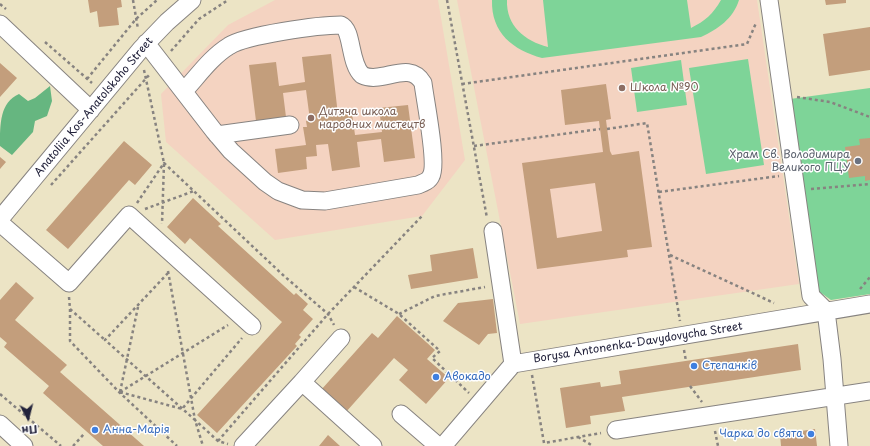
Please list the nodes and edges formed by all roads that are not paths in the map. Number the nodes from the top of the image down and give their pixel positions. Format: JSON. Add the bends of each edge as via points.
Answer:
{"nodes":[{"id":1,"x":192,"y":0,"type":"edge"},
{"id":2,"x":769,"y":0,"type":"edge"},
{"id":3,"x":6,"y":19,"type":"edge"},
{"id":4,"x":143,"y":46,"type":"junction"},
{"id":5,"x":184,"y":92,"type":"junction"},
{"id":6,"x":92,"y":110,"type":"junction"},
{"id":7,"x":290,"y":125,"type":"dead end"},
{"id":8,"x":217,"y":135,"type":"junction"},
{"id":9,"x":0,"y":219,"type":"edge"},
{"id":10,"x":0,"y":223,"type":"edge"},
{"id":11,"x":493,"y":231,"type":"road end"},
{"id":12,"x":870,"y":304,"type":"edge"},
{"id":13,"x":826,"y":311,"type":"junction"},
{"id":14,"x":247,"y":322,"type":"road end"},
{"id":15,"x":341,"y":338,"type":"dead end"},
{"id":16,"x":521,"y":362,"type":"junction"},
{"id":17,"x":302,"y":382,"type":"junction"},
{"id":18,"x":870,"y":391,"type":"edge"},
{"id":19,"x":835,"y":396,"type":"junction"},
{"id":20,"x":401,"y":414,"type":"dead end"},
{"id":21,"x":0,"y":424,"type":"edge"},
{"id":22,"x":616,"y":430,"type":"road end"},
{"id":23,"x":24,"y":446,"type":"edge"},
{"id":24,"x":243,"y":446,"type":"edge"},
{"id":25,"x":373,"y":446,"type":"edge"},
{"id":26,"x":438,"y":446,"type":"edge"},
{"id":27,"x":443,"y":446,"type":"edge"},
{"id":28,"x":839,"y":446,"type":"edge"}],
"edges":[{"from":1,"to":4,"type":"street","name":"Anatoliia Kos-Anatolskoho Street"},
{"from":2,"to":13,"type":"street","via":[[811,296]]},
{"from":3,"to":6,"type":"street"},
{"from":4,"to":5,"type":"street","via":[[161,62]]},
{"from":4,"to":6,"type":"street","name":"Anatoliia Kos-Anatolskoho Street"},
{"from":5,"to":8,"type":"street"},
{"from":5,"to":8,"type":"street","via":[[210,62],[231,45],[258,36],[341,25],[347,30],[355,65],[362,75],[376,78],[408,71],[420,77],[423,83],[434,169],[429,179],[409,188],[325,201],[302,200],[290,197],[265,182]]},
{"from":6,"to":9,"type":"street","name":"Anatoliia Kos-Anatolskoho Street"},
{"from":7,"to":8,"type":"street"},
{"from":10,"to":14,"type":"street","via":[[69,283],[130,214]]},
{"from":11,"to":16,"type":"street","via":[[501,284]]},
{"from":12,"to":13,"type":"street","name":"Borysa Antonenka-Davydovycha Street"},
{"from":13,"to":16,"type":"street","name":"Borysa Antonenka-Davydovycha Street"},
{"from":13,"to":19,"type":"street"},
{"from":15,"to":17,"type":"street"},
{"from":16,"to":27,"type":"street","via":[[480,403]]},
{"from":17,"to":24,"type":"street"},
{"from":17,"to":25,"type":"street"},
{"from":18,"to":19,"type":"street"},
{"from":19,"to":22,"type":"street"},
{"from":19,"to":28,"type":"street"},
{"from":20,"to":26,"type":"street"},
{"from":21,"to":23,"type":"street"}]}
